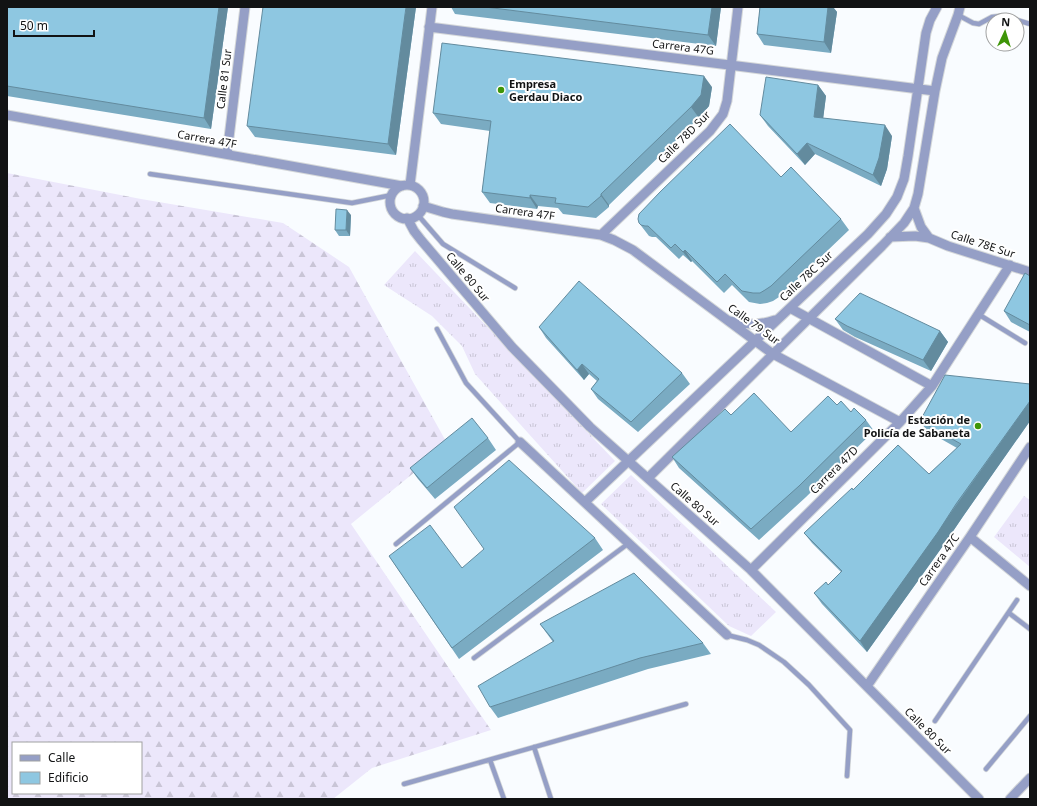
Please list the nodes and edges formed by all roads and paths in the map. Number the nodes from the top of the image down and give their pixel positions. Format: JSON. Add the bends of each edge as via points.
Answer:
{"nodes":[{"id":1,"x":245,"y":7,"type":"edge"},
{"id":2,"x":432,"y":7,"type":"edge"},
{"id":3,"x":738,"y":7,"type":"edge"},
{"id":4,"x":937,"y":7,"type":"edge"},
{"id":5,"x":959,"y":11,"type":"edge"},
{"id":6,"x":985,"y":21,"type":"edge"},
{"id":7,"x":429,"y":27,"type":"junction"},
{"id":8,"x":731,"y":66,"type":"junction"},
{"id":9,"x":918,"y":89,"type":"junction"},
{"id":10,"x":935,"y":91,"type":"junction"},
{"id":11,"x":7,"y":115,"type":"edge"},
{"id":12,"x":227,"y":154,"type":"junction"},
{"id":13,"x":150,"y":174,"type":"dead end"},
{"id":14,"x":406,"y":186,"type":"junction"},
{"id":15,"x":392,"y":195,"type":"junction"},
{"id":16,"x":423,"y":206,"type":"junction"},
{"id":17,"x":914,"y":208,"type":"junction"},
{"id":18,"x":417,"y":214,"type":"junction"},
{"id":19,"x":407,"y":218,"type":"junction"},
{"id":20,"x":601,"y":235,"type":"junction"},
{"id":21,"x":890,"y":237,"type":"junction"},
{"id":22,"x":929,"y":238,"type":"junction"},
{"id":23,"x":1010,"y":265,"type":"junction"},
{"id":24,"x":1030,"y":272,"type":"edge"},
{"id":25,"x":515,"y":288,"type":"dead end"},
{"id":26,"x":790,"y":308,"type":"junction"},
{"id":27,"x":978,"y":314,"type":"junction"},
{"id":28,"x":780,"y":318,"type":"junction"},
{"id":29,"x":809,"y":319,"type":"junction"},
{"id":30,"x":728,"y":321,"type":"junction"},
{"id":31,"x":436,"y":329,"type":"dead end"},
{"id":32,"x":755,"y":341,"type":"junction"},
{"id":33,"x":1025,"y":343,"type":"dead end"},
{"id":34,"x":773,"y":354,"type":"junction"},
{"id":35,"x":932,"y":386,"type":"junction"},
{"id":36,"x":900,"y":422,"type":"junction"},
{"id":37,"x":520,"y":442,"type":"junction"},
{"id":38,"x":1030,"y":447,"type":"edge"},
{"id":39,"x":628,"y":461,"type":"junction"},
{"id":40,"x":648,"y":478,"type":"junction"},
{"id":41,"x":585,"y":502,"type":"junction"},
{"id":42,"x":970,"y":537,"type":"junction"},
{"id":43,"x":396,"y":544,"type":"dead end"},
{"id":44,"x":629,"y":544,"type":"junction"},
{"id":45,"x":751,"y":570,"type":"junction"},
{"id":46,"x":1030,"y":586,"type":"edge"},
{"id":47,"x":1018,"y":600,"type":"dead end"},
{"id":48,"x":1009,"y":612,"type":"junction"},
{"id":49,"x":1030,"y":630,"type":"edge"},
{"id":50,"x":727,"y":635,"type":"joint"},
{"id":51,"x":474,"y":658,"type":"dead end"},
{"id":52,"x":867,"y":686,"type":"junction"},
{"id":53,"x":686,"y":704,"type":"dead end"},
{"id":54,"x":1030,"y":716,"type":"edge"},
{"id":55,"x":935,"y":721,"type":"dead end"},
{"id":56,"x":534,"y":747,"type":"junction"},
{"id":57,"x":490,"y":760,"type":"junction"},
{"id":58,"x":986,"y":769,"type":"dead end"},
{"id":59,"x":847,"y":776,"type":"dead end"},
{"id":60,"x":1030,"y":778,"type":"edge"},
{"id":61,"x":404,"y":784,"type":"dead end"},
{"id":62,"x":504,"y":799,"type":"edge"},
{"id":63,"x":551,"y":799,"type":"edge"},
{"id":64,"x":979,"y":799,"type":"edge"},
{"id":65,"x":1010,"y":799,"type":"edge"}],
"edges":[{"from":1,"to":12,"type":"street","name":"Calle 81 Sur"},
{"from":2,"to":7,"type":"street"},
{"from":3,"to":8,"type":"street","name":"Calle 78D Sur"},
{"from":4,"to":9,"type":"street","name":"Calle 78C Sur","via":[[926,33]]},
{"from":5,"to":6,"type":"lane","via":[[973,23],[979,24]]},
{"from":5,"to":10,"type":"street","via":[[942,58]]},
{"from":7,"to":8,"type":"street","name":"Carrera 47G"},
{"from":7,"to":14,"type":"street"},
{"from":8,"to":9,"type":"street","name":"Carrera 47G"},
{"from":8,"to":20,"type":"street","name":"Calle 78D Sur","via":[[726,101],[718,123]]},
{"from":9,"to":10,"type":"street","name":"Carrera 47G"},
{"from":9,"to":26,"type":"street","name":"Calle 78C Sur","via":[[904,179],[897,197],[868,234]]},
{"from":10,"to":17,"type":"street"},
{"from":11,"to":12,"type":"street","name":"Carrera 47F"},
{"from":12,"to":14,"type":"street","name":"Carrera 47F"},
{"from":13,"to":15,"type":"lane","via":[[352,203]]},
{"from":14,"to":15,"type":"street","via":[[397,188]]},
{"from":14,"to":16,"type":"street","via":[[415,187],[419,191]]},
{"from":15,"to":19,"type":"street","via":[[390,202],[393,212],[397,216]]},
{"from":16,"to":18,"type":"street"},
{"from":16,"to":20,"type":"street","name":"Carrera 47F","via":[[452,214]]},
{"from":17,"to":21,"type":"street"},
{"from":17,"to":22,"type":"street","via":[[921,227]]},
{"from":18,"to":19,"type":"street"},
{"from":18,"to":25,"type":"lane","via":[[443,244]]},
{"from":19,"to":39,"type":"street","name":"Calle 80 Sur","via":[[414,231],[512,346],[590,427]]},
{"from":20,"to":30,"type":"street","name":"Calle 79 Sur","via":[[633,250]]},
{"from":21,"to":22,"type":"street","name":"Calle 78E Sur"},
{"from":21,"to":29,"type":"street"},
{"from":22,"to":23,"type":"street","name":"Calle 78E Sur"},
{"from":23,"to":24,"type":"street","name":"Calle 78E Sur"},
{"from":23,"to":27,"type":"street","name":"Carrera 47D"},
{"from":26,"to":28,"type":"street","name":"Calle 78C Sur"},
{"from":26,"to":29,"type":"street"},
{"from":27,"to":33,"type":"lane"},
{"from":27,"to":35,"type":"street","name":"Carrera 47D"},
{"from":28,"to":30,"type":"street","via":[[764,324]]},
{"from":28,"to":32,"type":"street","name":"Calle 78C Sur"},
{"from":29,"to":34,"type":"street"},
{"from":29,"to":35,"type":"street"},
{"from":30,"to":32,"type":"street","name":"Calle 79 Sur"},
{"from":31,"to":37,"type":"lane","via":[[466,383]]},
{"from":32,"to":34,"type":"street","name":"Calle 79 Sur"},
{"from":32,"to":39,"type":"street","name":"Calle 78C Sur"},
{"from":34,"to":36,"type":"street","name":"Calle 79 Sur"},
{"from":34,"to":40,"type":"street"},
{"from":35,"to":36,"type":"street","name":"Carrera 47D"},
{"from":36,"to":45,"type":"street","name":"Carrera 47D"},
{"from":37,"to":41,"type":"street"},
{"from":37,"to":43,"type":"lane"},
{"from":38,"to":42,"type":"street","name":"Carrera 47C"},
{"from":39,"to":40,"type":"street","name":"Calle 80 Sur"},
{"from":39,"to":41,"type":"street","name":"Calle 78C Sur"},
{"from":40,"to":45,"type":"street","name":"Calle 80 Sur"},
{"from":41,"to":44,"type":"street"},
{"from":42,"to":46,"type":"street"},
{"from":42,"to":52,"type":"street","name":"Carrera 47C"},
{"from":44,"to":50,"type":"street"},
{"from":44,"to":51,"type":"lane"},
{"from":45,"to":52,"type":"street","name":"Calle 80 Sur"},
{"from":47,"to":48,"type":"lane"},
{"from":48,"to":49,"type":"lane"},
{"from":48,"to":55,"type":"lane"},
{"from":50,"to":59,"type":"lane","via":[[759,645],[784,662],[850,730]]},
{"from":52,"to":64,"type":"street","name":"Calle 80 Sur"},
{"from":53,"to":56,"type":"lane"},
{"from":54,"to":58,"type":"lane"},
{"from":56,"to":57,"type":"lane"},
{"from":56,"to":63,"type":"lane"},
{"from":57,"to":61,"type":"lane"},
{"from":57,"to":62,"type":"lane"},
{"from":60,"to":65,"type":"street"}]}
